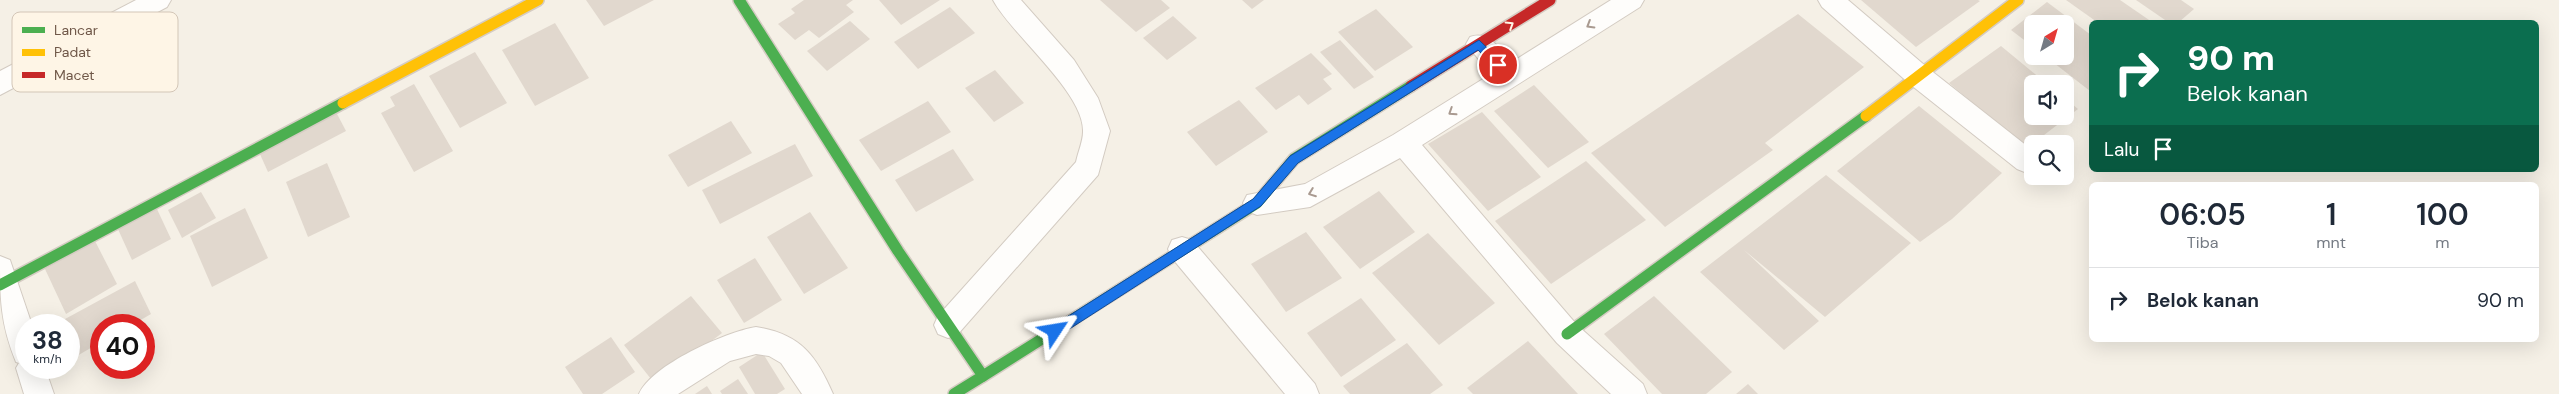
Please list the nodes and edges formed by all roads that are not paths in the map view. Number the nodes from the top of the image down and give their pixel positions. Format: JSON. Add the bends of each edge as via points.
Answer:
{"nodes":[{"id":1,"x":158,"y":0,"type":"edge"},
{"id":2,"x":538,"y":0,"type":"edge"},
{"id":3,"x":740,"y":0,"type":"edge"},
{"id":4,"x":1006,"y":0,"type":"edge"},
{"id":5,"x":1550,"y":0,"type":"edge"},
{"id":6,"x":1631,"y":0,"type":"edge"},
{"id":7,"x":1831,"y":0,"type":"edge"},
{"id":8,"x":2018,"y":0,"type":"edge"},
{"id":9,"x":135,"y":12,"type":"edge"},
{"id":10,"x":1479,"y":44,"type":"junction"},
{"id":11,"x":1508,"y":75,"type":"junction"},
{"id":12,"x":1920,"y":76,"type":"junction"},
{"id":13,"x":12,"y":78,"type":"edge"},
{"id":14,"x":0,"y":84,"type":"edge"},
{"id":15,"x":1403,"y":143,"type":"junction"},
{"id":16,"x":2024,"y":159,"type":"edge"},
{"id":17,"x":1257,"y":202,"type":"junction"},
{"id":18,"x":1182,"y":249,"type":"junction"},
{"id":19,"x":2,"y":279,"type":"edge"},
{"id":20,"x":15,"y":319,"type":"edge"},
{"id":21,"x":948,"y":325,"type":"junction"},
{"id":22,"x":1566,"y":334,"type":"junction"},
{"id":23,"x":983,"y":376,"type":"junction"},
{"id":24,"x":34,"y":379,"type":"edge"},
{"id":25,"x":39,"y":394,"type":"edge"},
{"id":26,"x":654,"y":394,"type":"edge"},
{"id":27,"x":818,"y":394,"type":"edge"},
{"id":28,"x":954,"y":394,"type":"edge"},
{"id":29,"x":1304,"y":394,"type":"edge"},
{"id":30,"x":1632,"y":394,"type":"edge"}],
"edges":[{"from":1,"to":9,"type":"street"},
{"from":2,"to":19,"type":"street"},
{"from":3,"to":21,"type":"street"},
{"from":4,"to":21,"type":"street","via":[[1065,68],[1089,106],[1097,131],[1088,167]]},
{"from":10,"to":5,"type":"street","one_way":true},
{"from":6,"to":11,"type":"street","one_way":true},
{"from":7,"to":12,"type":"street"},
{"from":8,"to":12,"type":"street"},
{"from":10,"to":11,"type":"street"},
{"from":10,"to":17,"type":"street","via":[[1294,160]]},
{"from":11,"to":15,"type":"street","one_way":true},
{"from":12,"to":16,"type":"street"},
{"from":12,"to":22,"type":"street"},
{"from":13,"to":14,"type":"street"},
{"from":15,"to":17,"type":"street","one_way":true,"via":[[1310,195]]},
{"from":15,"to":22,"type":"street"},
{"from":17,"to":18,"type":"street"},
{"from":18,"to":23,"type":"street"},
{"from":18,"to":29,"type":"street"},
{"from":19,"to":20,"type":"street"},
{"from":21,"to":23,"type":"street"},
{"from":22,"to":30,"type":"street"},
{"from":23,"to":28,"type":"street"},
{"from":24,"to":25,"type":"street"},
{"from":26,"to":27,"type":"street","via":[[719,351],[747,340],[768,341],[791,353]]}]}
